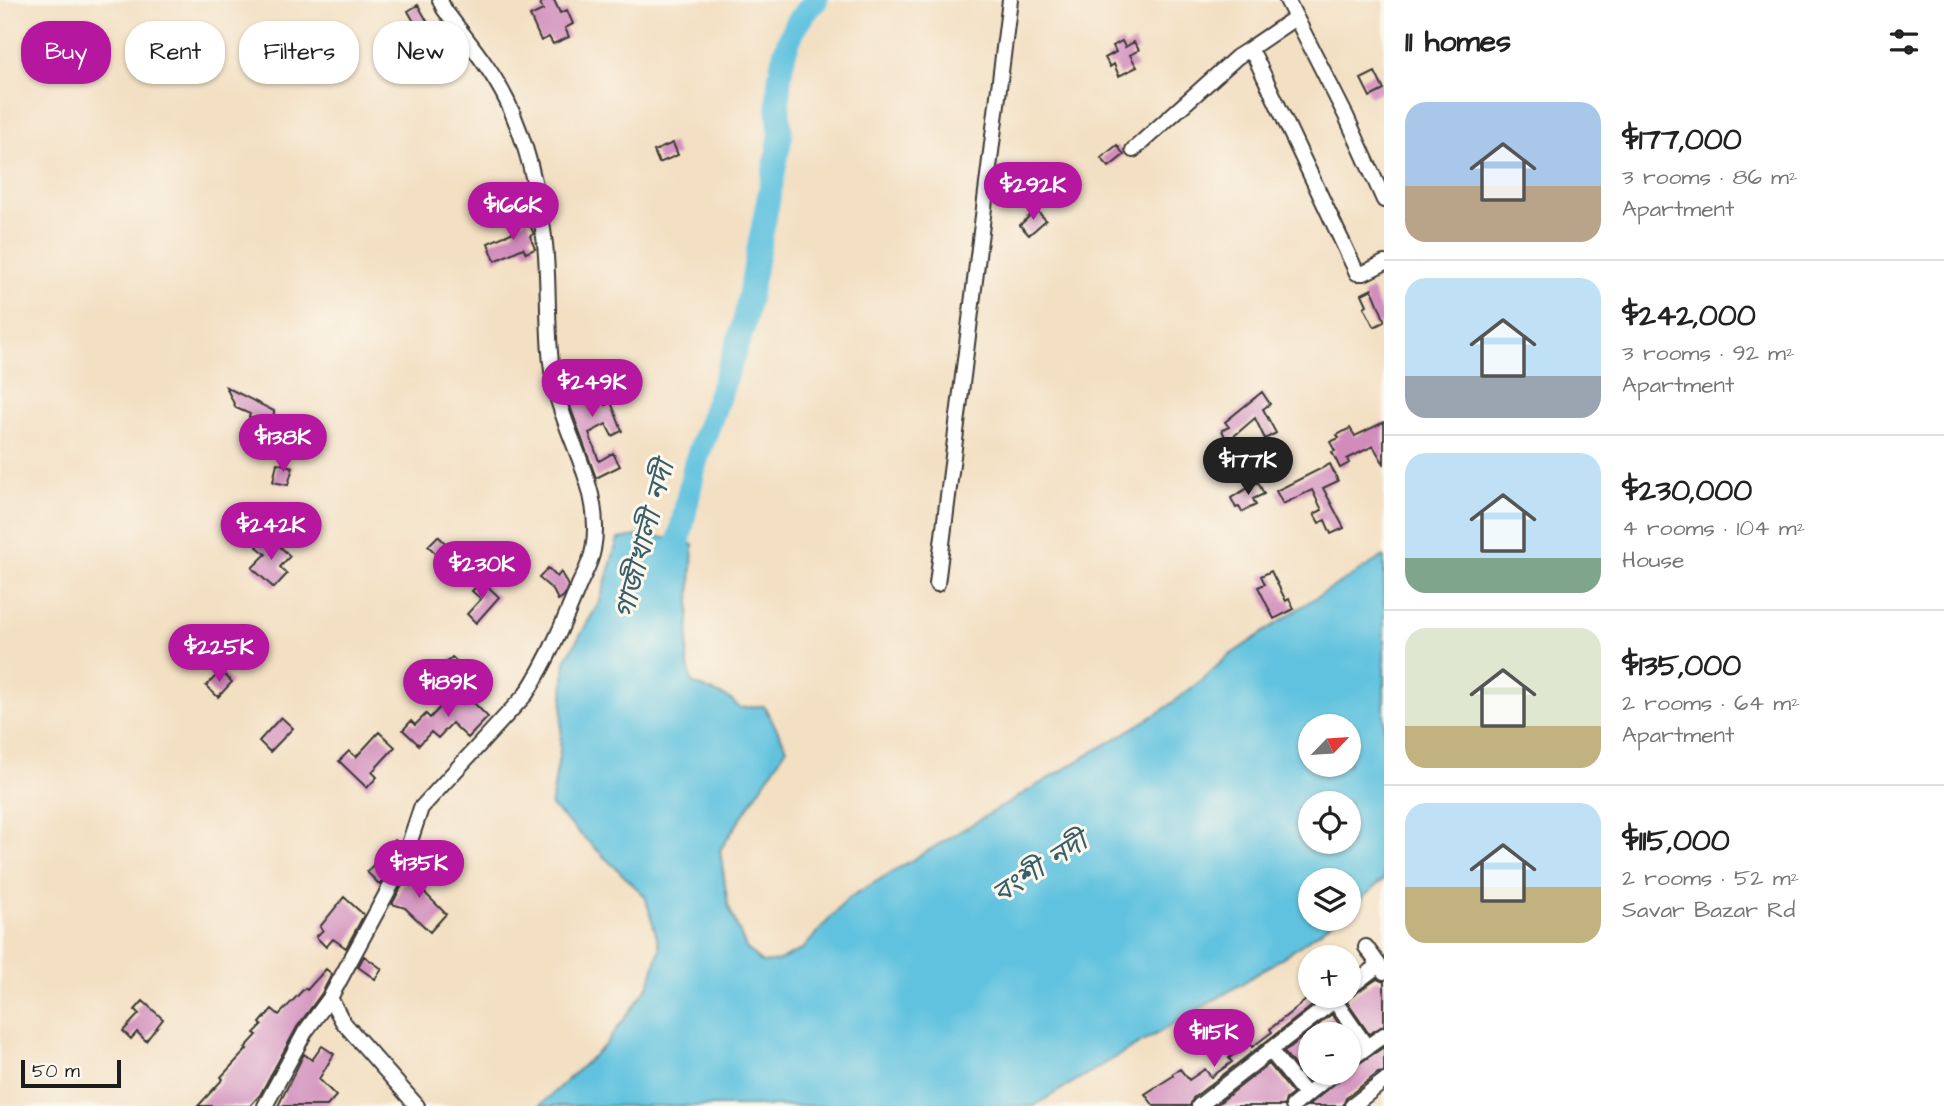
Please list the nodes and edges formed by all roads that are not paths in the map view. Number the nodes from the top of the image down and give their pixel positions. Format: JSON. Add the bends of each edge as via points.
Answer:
{"nodes":[{"id":1,"x":440,"y":0,"type":"edge"},
{"id":2,"x":1010,"y":0,"type":"edge"},
{"id":3,"x":1287,"y":0,"type":"edge"},
{"id":4,"x":1295,"y":18,"type":"junction"},
{"id":5,"x":1248,"y":50,"type":"junction"},
{"id":6,"x":1133,"y":150,"type":"dead end"},
{"id":7,"x":1384,"y":200,"type":"edge"},
{"id":8,"x":1384,"y":263,"type":"edge"},
{"id":9,"x":937,"y":584,"type":"dead end"},
{"id":10,"x":1366,"y":947,"type":"dead end"},
{"id":11,"x":1381,"y":969,"type":"edge"},
{"id":12,"x":1361,"y":981,"type":"edge"},
{"id":13,"x":330,"y":998,"type":"junction"},
{"id":14,"x":1324,"y":1008,"type":"edge"},
{"id":15,"x":1343,"y":1008,"type":"edge"},
{"id":16,"x":1384,"y":1035,"type":"edge"},
{"id":17,"x":1366,"y":1046,"type":"junction"},
{"id":18,"x":1270,"y":1050,"type":"junction"},
{"id":19,"x":1361,"y":1050,"type":"edge"},
{"id":20,"x":1384,"y":1081,"type":"edge"},
{"id":21,"x":1318,"y":1085,"type":"edge"},
{"id":22,"x":1306,"y":1095,"type":"junction"},
{"id":23,"x":265,"y":1106,"type":"edge"},
{"id":24,"x":417,"y":1106,"type":"edge"},
{"id":25,"x":1199,"y":1106,"type":"edge"},
{"id":26,"x":1293,"y":1106,"type":"edge"},
{"id":27,"x":1352,"y":1106,"type":"edge"}],
"edges":[{"from":1,"to":13,"type":"street","via":[[506,98],[521,134],[545,244],[556,390],[587,475],[594,506],[593,551],[526,694],[421,808],[402,865]]},
{"from":2,"to":9,"type":"street"},
{"from":3,"to":4,"type":"street"},
{"from":4,"to":5,"type":"street"},
{"from":4,"to":7,"type":"street"},
{"from":5,"to":6,"type":"street"},
{"from":5,"to":8,"type":"street","via":[[1357,273]]},
{"from":10,"to":11,"type":"street"},
{"from":11,"to":12,"type":"street"},
{"from":13,"to":23,"type":"street","via":[[305,1032]]},
{"from":13,"to":24,"type":"street","via":[[343,1022]]},
{"from":14,"to":18,"type":"street"},
{"from":15,"to":17,"type":"street"},
{"from":16,"to":17,"type":"street"},
{"from":17,"to":19,"type":"street"},
{"from":18,"to":22,"type":"street"},
{"from":18,"to":25,"type":"street"},
{"from":20,"to":27,"type":"street"},
{"from":21,"to":22,"type":"street"},
{"from":22,"to":26,"type":"street"}]}
